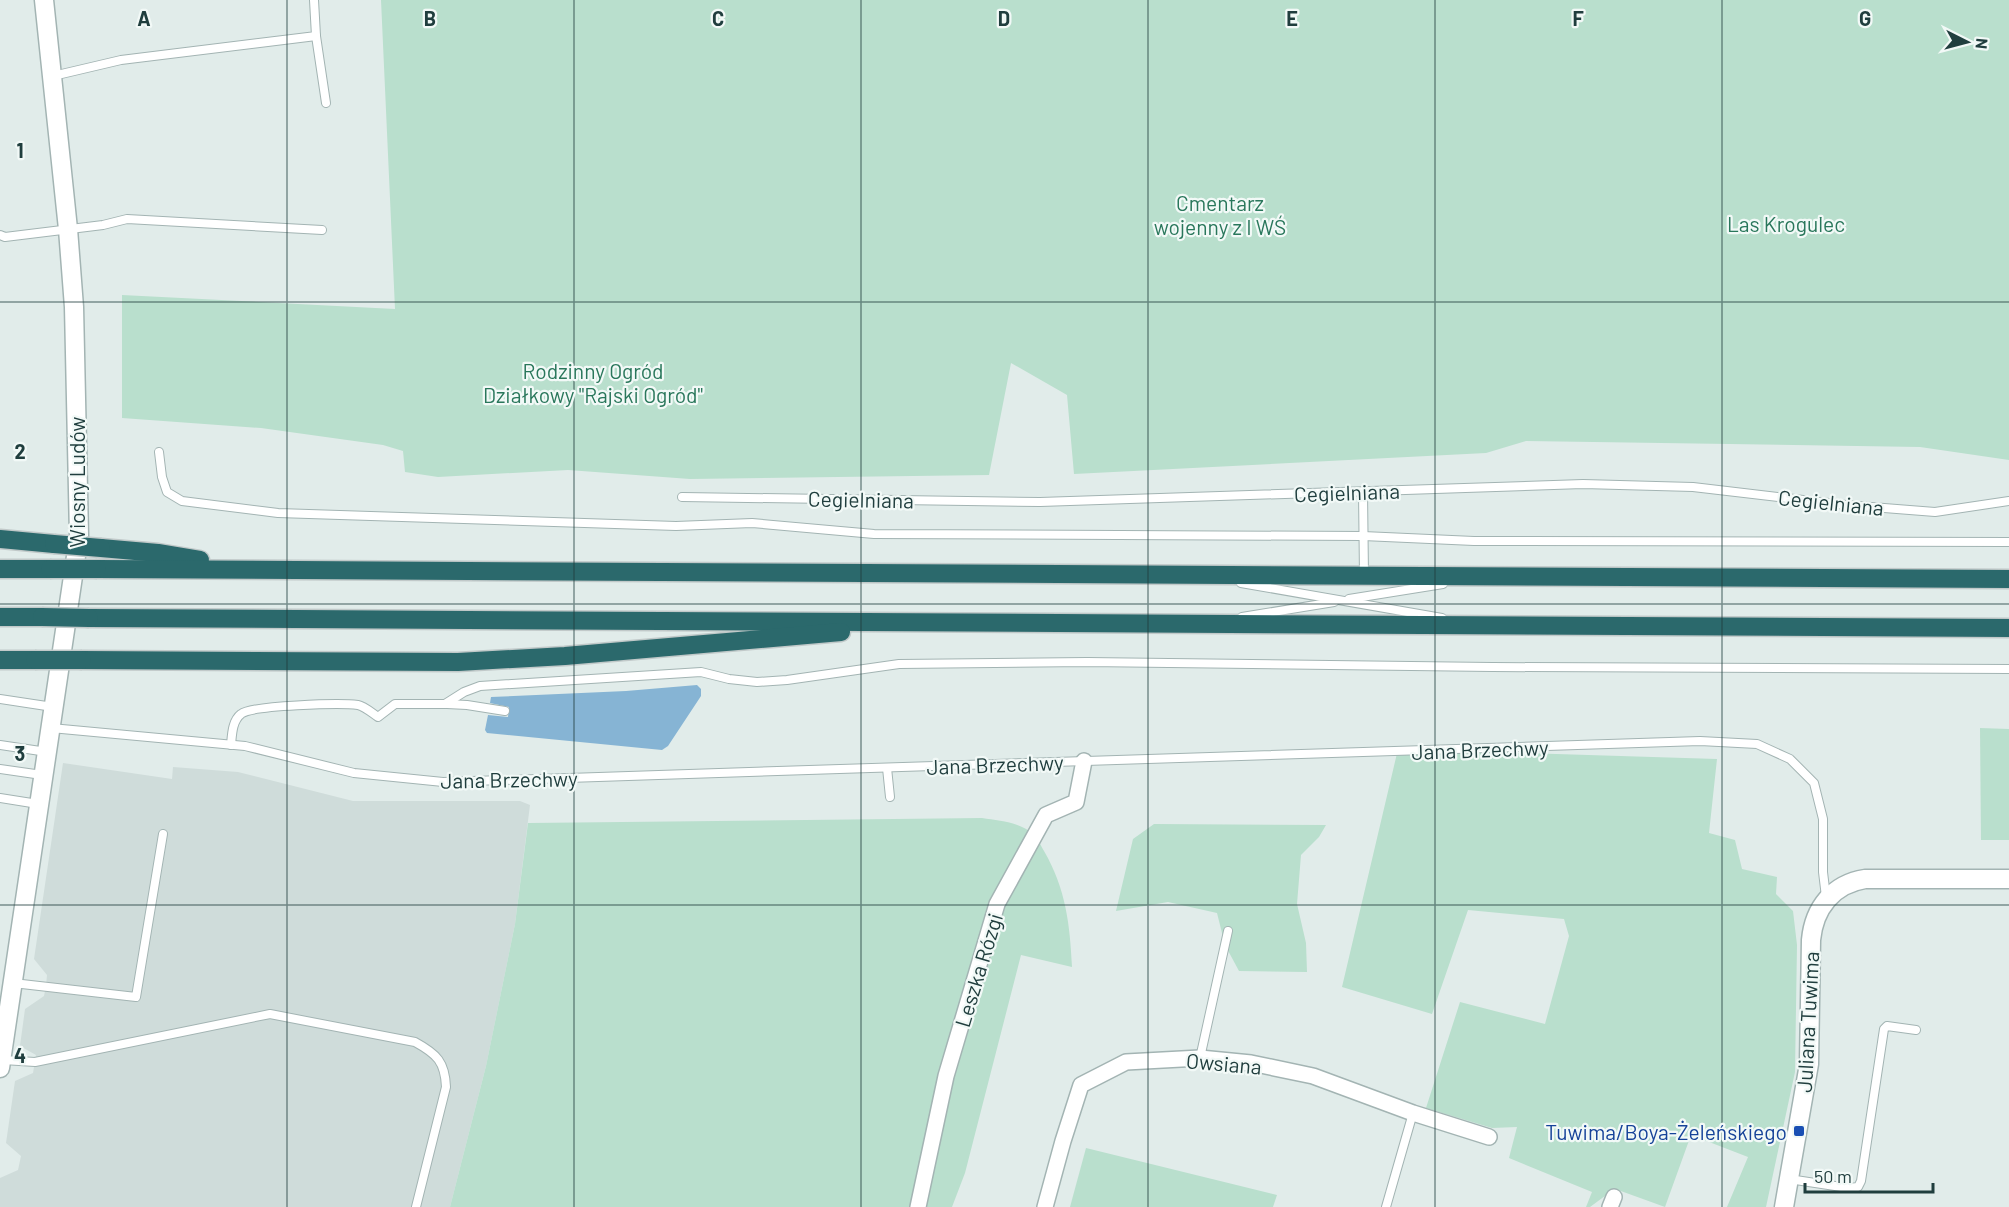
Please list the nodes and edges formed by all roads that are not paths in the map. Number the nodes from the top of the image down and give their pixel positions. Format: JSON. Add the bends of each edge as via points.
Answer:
{"nodes":[{"id":1,"x":44,"y":0,"type":"edge"},
{"id":2,"x":314,"y":0,"type":"edge"},
{"id":3,"x":316,"y":36,"type":"junction"},
{"id":4,"x":53,"y":76,"type":"junction"},
{"id":5,"x":326,"y":103,"type":"dead end"},
{"id":6,"x":68,"y":229,"type":"junction"},
{"id":7,"x":322,"y":230,"type":"dead end"},
{"id":8,"x":0,"y":235,"type":"edge"},
{"id":9,"x":159,"y":452,"type":"dead end"},
{"id":10,"x":1363,"y":492,"type":"junction"},
{"id":11,"x":682,"y":496,"type":"dead end"},
{"id":12,"x":2009,"y":501,"type":"edge"},
{"id":13,"x":1363,"y":536,"type":"junction"},
{"id":14,"x":0,"y":539,"type":"edge"},
{"id":15,"x":2009,"y":542,"type":"edge"},
{"id":16,"x":246,"y":568,"type":"junction"},
{"id":17,"x":0,"y":569,"type":"edge"},
{"id":18,"x":1198,"y":575,"type":"junction"},
{"id":19,"x":1364,"y":576,"type":"junction"},
{"id":20,"x":1485,"y":577,"type":"junction"},
{"id":21,"x":2009,"y":579,"type":"edge"},
{"id":22,"x":1342,"y":600,"type":"junction"},
{"id":23,"x":0,"y":617,"type":"edge"},
{"id":24,"x":939,"y":622,"type":"junction"},
{"id":25,"x":1199,"y":624,"type":"junction"},
{"id":26,"x":1484,"y":625,"type":"junction"},
{"id":27,"x":2009,"y":628,"type":"edge"},
{"id":28,"x":0,"y":660,"type":"edge"},
{"id":29,"x":2009,"y":669,"type":"edge"},
{"id":30,"x":0,"y":699,"type":"edge"},
{"id":31,"x":445,"y":704,"type":"junction"},
{"id":32,"x":53,"y":707,"type":"junction"},
{"id":33,"x":505,"y":711,"type":"dead end"},
{"id":34,"x":50,"y":728,"type":"junction"},
{"id":35,"x":0,"y":745,"type":"edge"},
{"id":36,"x":231,"y":745,"type":"junction"},
{"id":37,"x":47,"y":752,"type":"junction"},
{"id":38,"x":1084,"y":761,"type":"junction"},
{"id":39,"x":887,"y":768,"type":"junction"},
{"id":40,"x":0,"y":769,"type":"edge"},
{"id":41,"x":44,"y":776,"type":"junction"},
{"id":42,"x":890,"y":797,"type":"dead end"},
{"id":43,"x":0,"y":798,"type":"edge"},
{"id":44,"x":39,"y":804,"type":"junction"},
{"id":45,"x":163,"y":834,"type":"dead end"},
{"id":46,"x":2009,"y":879,"type":"edge"},
{"id":47,"x":1827,"y":898,"type":"junction"},
{"id":48,"x":1228,"y":931,"type":"dead end"},
{"id":49,"x":13,"y":983,"type":"junction"},
{"id":50,"x":1916,"y":1030,"type":"dead end"},
{"id":51,"x":1200,"y":1058,"type":"junction"},
{"id":52,"x":1,"y":1064,"type":"edge"},
{"id":53,"x":1413,"y":1113,"type":"junction"},
{"id":54,"x":1489,"y":1137,"type":"dead end"},
{"id":55,"x":1790,"y":1179,"type":"junction"},
{"id":56,"x":416,"y":1207,"type":"edge"},
{"id":57,"x":918,"y":1207,"type":"edge"},
{"id":58,"x":1045,"y":1207,"type":"edge"},
{"id":59,"x":1386,"y":1207,"type":"edge"},
{"id":60,"x":1784,"y":1207,"type":"edge"}],
"edges":[{"from":1,"to":4,"type":"street","name":"Wiosny Ludów"},
{"from":2,"to":3,"type":"lane"},
{"from":3,"to":4,"type":"lane","via":[[121,60]]},
{"from":3,"to":5,"type":"lane"},
{"from":4,"to":6,"type":"street","name":"Wiosny Ludów"},
{"from":6,"to":7,"type":"lane","via":[[127,219]]},
{"from":6,"to":8,"type":"lane"},
{"from":6,"to":32,"type":"street","name":"Wiosny Ludów","via":[[74,307],[79,536]]},
{"from":9,"to":13,"type":"lane","via":[[167,492],[182,501],[278,513],[676,526],[752,523],[874,534]]},
{"from":10,"to":11,"type":"lane","name":"Cegielniana","via":[[1040,502]]},
{"from":10,"to":12,"type":"lane","name":"Cegielniana","via":[[1583,484],[1693,487],[1846,506],[1935,512]]},
{"from":10,"to":13,"type":"lane"},
{"from":13,"to":15,"type":"lane","via":[[1474,541]]},
{"from":13,"to":19,"type":"lane"},
{"from":14,"to":16,"type":"highway","bridge":true,"via":[[159,553]]},
{"from":16,"to":17,"type":"highway","bridge":true},
{"from":16,"to":18,"type":"highway"},
{"from":18,"to":19,"type":"highway"},
{"from":18,"to":22,"type":"lane"},
{"from":19,"to":20,"type":"highway"},
{"from":20,"to":21,"type":"highway"},
{"from":20,"to":22,"type":"lane"},
{"from":22,"to":25,"type":"lane"},
{"from":22,"to":26,"type":"lane"},
{"from":23,"to":24,"type":"highway","bridge":true},
{"from":24,"to":25,"type":"highway"},
{"from":24,"to":28,"type":"highway","bridge":true,"via":[[623,652],[458,662]]},
{"from":25,"to":26,"type":"highway"},
{"from":26,"to":27,"type":"highway"},
{"from":29,"to":31,"type":"lane","via":[[899,664],[757,682],[701,672],[480,686]]},
{"from":30,"to":32,"type":"lane"},
{"from":31,"to":33,"type":"lane"},
{"from":31,"to":36,"type":"lane","via":[[395,704],[378,717],[360,705],[278,706],[249,711],[240,715],[233,726]]},
{"from":32,"to":34,"type":"street","name":"Wiosny Ludów"},
{"from":34,"to":36,"type":"lane","name":"Jana Brzechwy"},
{"from":34,"to":37,"type":"street","name":"Wiosny Ludów"},
{"from":35,"to":37,"type":"lane"},
{"from":36,"to":39,"type":"lane","name":"Jana Brzechwy","via":[[354,773],[443,782]]},
{"from":37,"to":41,"type":"street","name":"Wiosny Ludów"},
{"from":38,"to":39,"type":"lane","name":"Jana Brzechwy"},
{"from":38,"to":47,"type":"lane","name":"Jana Brzechwy","via":[[1700,741],[1756,744],[1790,759],[1814,783],[1823,819]]},
{"from":38,"to":57,"type":"street","name":"Leszka Rózgi","via":[[1076,802],[1046,814],[997,904],[946,1076]]},
{"from":39,"to":42,"type":"lane"},
{"from":40,"to":41,"type":"lane"},
{"from":41,"to":44,"type":"street","name":"Wiosny Ludów"},
{"from":43,"to":44,"type":"lane"},
{"from":44,"to":49,"type":"street","name":"Wiosny Ludów"},
{"from":45,"to":49,"type":"lane","via":[[136,997]]},
{"from":46,"to":47,"type":"street","via":[[1853,881]]},
{"from":47,"to":55,"type":"street","name":"Juliana Tuwima","via":[[1817,913],[1812,933],[1809,1064]]},
{"from":48,"to":51,"type":"lane"},
{"from":49,"to":52,"type":"street","name":"Wiosny Ludów"},
{"from":50,"to":55,"type":"lane","via":[[1887,1026],[1884,1029],[1858,1187]]},
{"from":51,"to":53,"type":"street","name":"Owsiana","via":[[1251,1063],[1312,1076]]},
{"from":51,"to":58,"type":"street","name":"Owsiana","via":[[1126,1062],[1081,1085]]},
{"from":52,"to":56,"type":"lane","via":[[35,1062],[270,1014],[415,1042],[438,1058],[445,1071],[446,1087]]},
{"from":53,"to":54,"type":"street","name":"Owsiana"},
{"from":53,"to":59,"type":"lane"},
{"from":55,"to":60,"type":"street","name":"Juliana Tuwima"}]}
